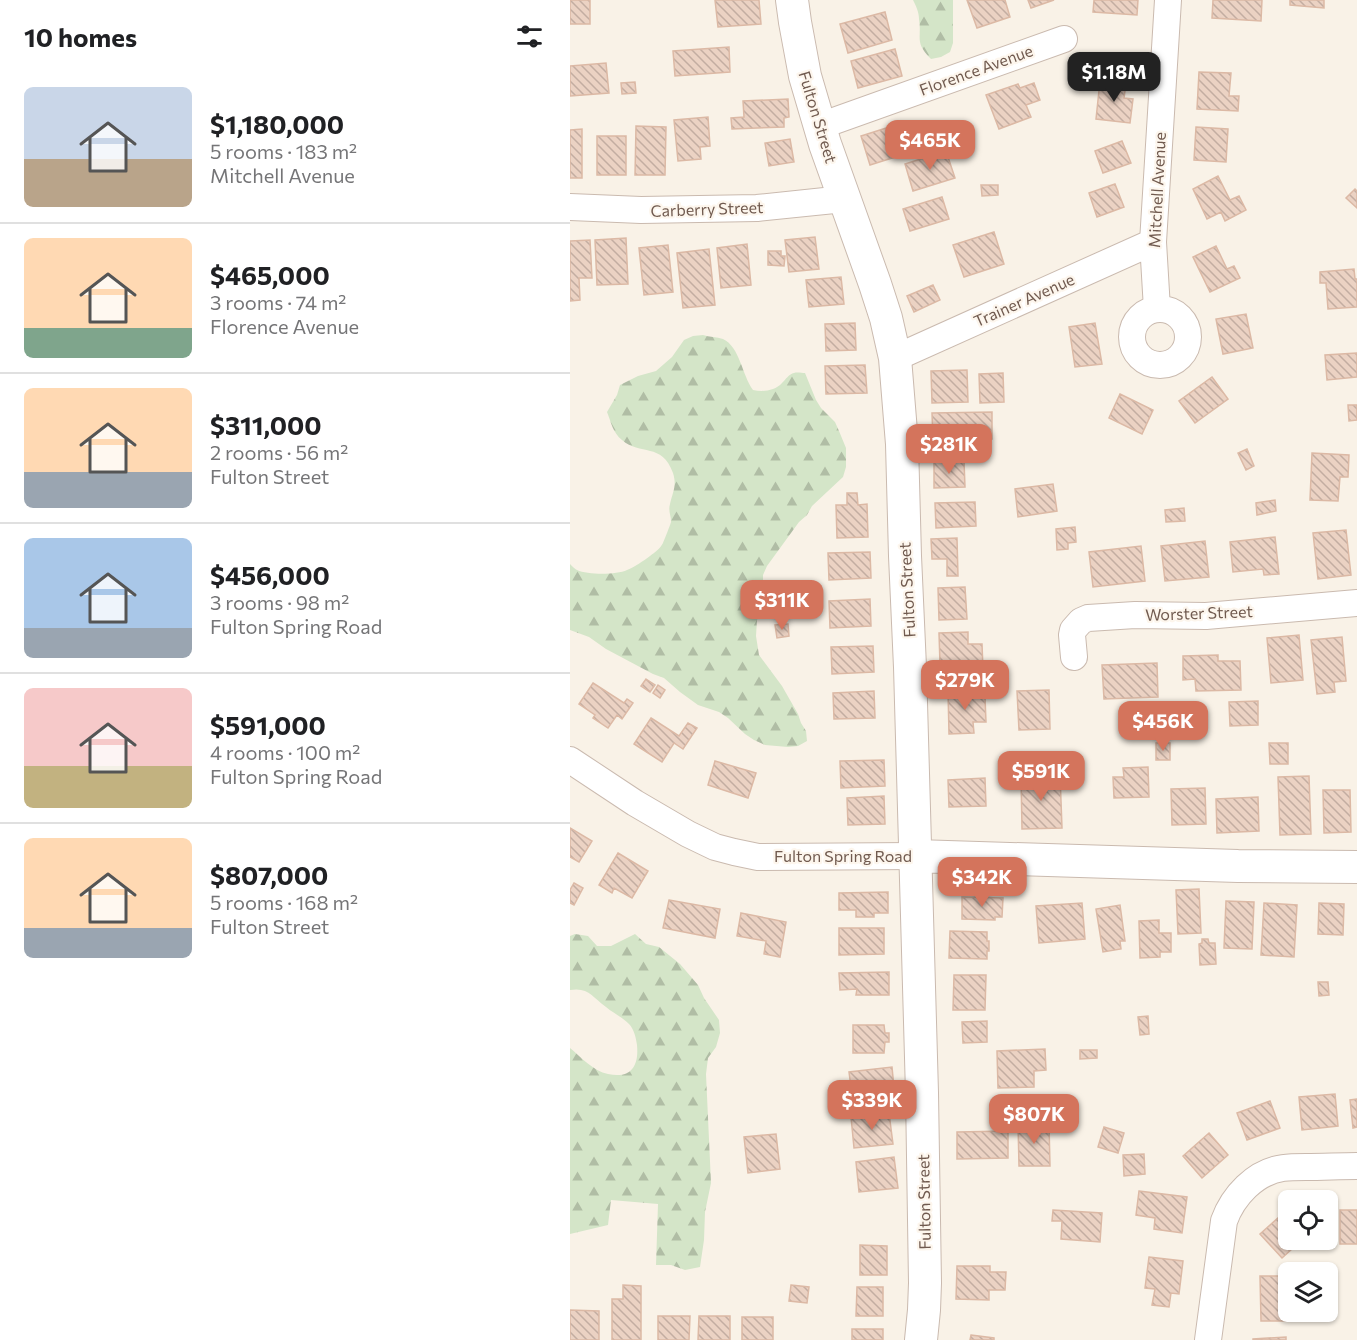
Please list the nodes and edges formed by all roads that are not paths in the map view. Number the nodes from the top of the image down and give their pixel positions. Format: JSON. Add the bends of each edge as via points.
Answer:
{"nodes":[{"id":1,"x":792,"y":0,"type":"edge"},
{"id":2,"x":1168,"y":0,"type":"edge"},
{"id":3,"x":1064,"y":39,"type":"dead end"},
{"id":4,"x":820,"y":126,"type":"junction"},
{"id":5,"x":844,"y":199,"type":"junction"},
{"id":6,"x":570,"y":207,"type":"edge"},
{"id":7,"x":1153,"y":242,"type":"junction"},
{"id":8,"x":1157,"y":309,"type":"dead end"},
{"id":9,"x":895,"y":358,"type":"junction"},
{"id":10,"x":1357,"y":603,"type":"edge"},
{"id":11,"x":1074,"y":657,"type":"dead end"},
{"id":12,"x":570,"y":760,"type":"edge"},
{"id":13,"x":916,"y":856,"type":"junction"},
{"id":14,"x":1357,"y":867,"type":"edge"},
{"id":15,"x":1357,"y":1166,"type":"edge"},
{"id":16,"x":921,"y":1340,"type":"edge"},
{"id":17,"x":1208,"y":1340,"type":"edge"}],
"edges":[{"from":1,"to":4,"type":"street","name":"Fulton Street","via":[[805,76]]},
{"from":2,"to":7,"type":"street","name":"Mitchell Avenue"},
{"from":3,"to":4,"type":"street","name":"Florence Avenue"},
{"from":4,"to":5,"type":"street","name":"Fulton Street"},
{"from":5,"to":6,"type":"street","name":"Carberry Street","via":[[757,208]]},
{"from":5,"to":9,"type":"street","name":"Fulton Street","via":[[886,318]]},
{"from":7,"to":8,"type":"street","name":"Mitchell Avenue"},
{"from":7,"to":9,"type":"street","name":"Trainer Avenue"},
{"from":9,"to":13,"type":"street","name":"Fulton Street","via":[[902,444]]},
{"from":10,"to":11,"type":"street","name":"Worster Street","via":[[1206,616],[1088,618],[1073,630]]},
{"from":12,"to":13,"type":"street","name":"Fulton Spring Road","via":[[635,803],[715,847],[758,856]]},
{"from":13,"to":14,"type":"street","name":"Fulton Spring Road"},
{"from":13,"to":16,"type":"street","name":"Fulton Street","via":[[925,1283]]},
{"from":15,"to":17,"type":"street","via":[[1282,1168],[1246,1186],[1224,1221]]}]}
